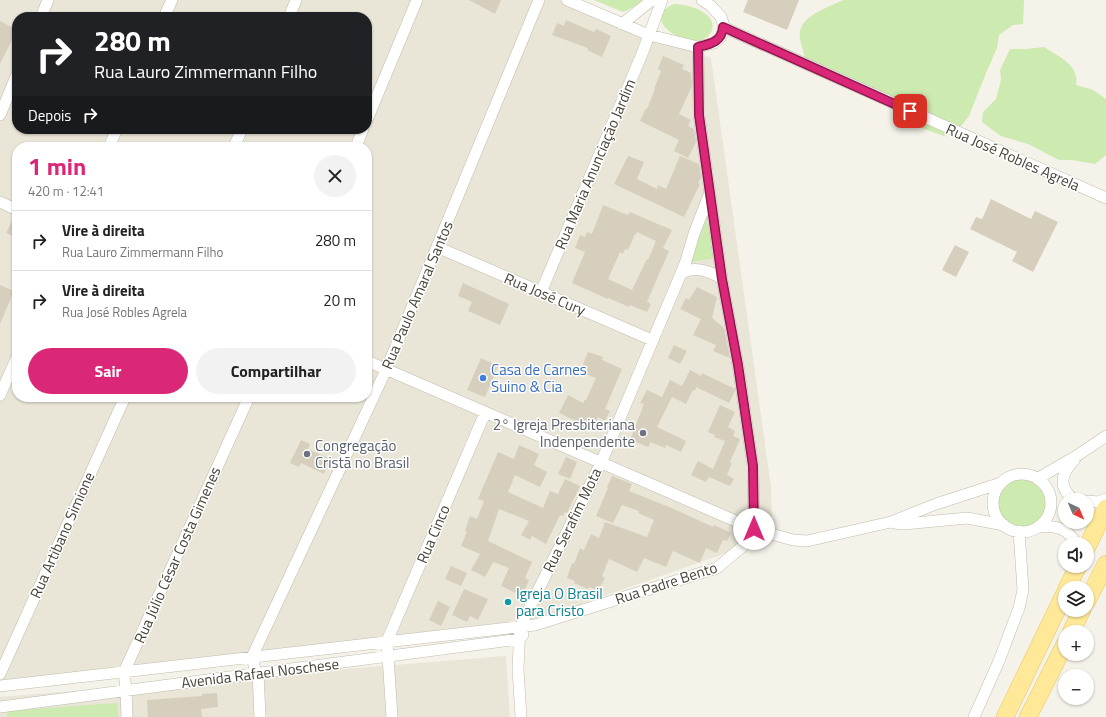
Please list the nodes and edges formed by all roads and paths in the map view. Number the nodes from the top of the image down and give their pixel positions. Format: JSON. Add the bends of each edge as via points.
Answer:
{"nodes":[{"id":1,"x":48,"y":0,"type":"edge"},
{"id":2,"x":172,"y":0,"type":"edge"},
{"id":3,"x":296,"y":0,"type":"edge"},
{"id":4,"x":417,"y":0,"type":"edge"},
{"id":5,"x":539,"y":0,"type":"edge"},
{"id":6,"x":567,"y":0,"type":"edge"},
{"id":7,"x":652,"y":0,"type":"edge"},
{"id":8,"x":662,"y":0,"type":"edge"},
{"id":9,"x":702,"y":0,"type":"edge"},
{"id":10,"x":43,"y":12,"type":"edge"},
{"id":11,"x":166,"y":12,"type":"edge"},
{"id":12,"x":291,"y":12,"type":"edge"},
{"id":13,"x":622,"y":24,"type":"junction"},
{"id":14,"x":723,"y":27,"type":"junction"},
{"id":15,"x":649,"y":35,"type":"junction"},
{"id":16,"x":698,"y":47,"type":"junction"},
{"id":17,"x":12,"y":86,"type":"edge"},
{"id":18,"x":372,"y":108,"type":"edge"},
{"id":19,"x":0,"y":115,"type":"edge"},
{"id":20,"x":710,"y":195,"type":"junction"},
{"id":21,"x":1106,"y":198,"type":"edge"},
{"id":22,"x":0,"y":202,"type":"edge"},
{"id":23,"x":12,"y":208,"type":"edge"},
{"id":24,"x":437,"y":247,"type":"junction"},
{"id":25,"x":681,"y":273,"type":"junction"},
{"id":26,"x":722,"y":279,"type":"junction"},
{"id":27,"x":541,"y":292,"type":"junction"},
{"id":28,"x":652,"y":340,"type":"junction"},
{"id":29,"x":372,"y":363,"type":"edge"},
{"id":30,"x":12,"y":368,"type":"edge"},
{"id":31,"x":386,"y":370,"type":"junction"},
{"id":32,"x":0,"y":395,"type":"edge"},
{"id":33,"x":372,"y":400,"type":"edge"},
{"id":34,"x":123,"y":402,"type":"edge"},
{"id":35,"x":247,"y":402,"type":"edge"},
{"id":36,"x":371,"y":402,"type":"edge"},
{"id":37,"x":487,"y":413,"type":"junction"},
{"id":38,"x":1106,"y":436,"type":"edge"},
{"id":39,"x":1078,"y":455,"type":"junction"},
{"id":40,"x":601,"y":462,"type":"junction"},
{"id":41,"x":1037,"y":478,"type":"junction"},
{"id":42,"x":1001,"y":483,"type":"junction"},
{"id":43,"x":1048,"y":491,"type":"junction"},
{"id":44,"x":1069,"y":493,"type":"edge"},
{"id":45,"x":1058,"y":494,"type":"edge"},
{"id":46,"x":1106,"y":499,"type":"edge"},
{"id":47,"x":1094,"y":502,"type":"edge"},
{"id":48,"x":1106,"y":508,"type":"edge"},
{"id":49,"x":891,"y":522,"type":"junction"},
{"id":50,"x":1004,"y":525,"type":"junction"},
{"id":51,"x":1038,"y":527,"type":"junction"},
{"id":52,"x":754,"y":529,"type":"junction"},
{"id":53,"x":1019,"y":531,"type":"junction"},
{"id":54,"x":1071,"y":537,"type":"edge"},
{"id":55,"x":1092,"y":537,"type":"edge"},
{"id":56,"x":1106,"y":564,"type":"edge"},
{"id":57,"x":1094,"y":587,"type":"edge"},
{"id":58,"x":1058,"y":607,"type":"edge"},
{"id":59,"x":535,"y":624,"type":"junction"},
{"id":60,"x":520,"y":626,"type":"junction"},
{"id":61,"x":519,"y":639,"type":"junction"},
{"id":62,"x":387,"y":641,"type":"junction"},
{"id":63,"x":388,"y":656,"type":"junction"},
{"id":64,"x":252,"y":657,"type":"junction"},
{"id":65,"x":1058,"y":658,"type":"edge"},
{"id":66,"x":124,"y":672,"type":"junction"},
{"id":67,"x":257,"y":673,"type":"junction"},
{"id":68,"x":0,"y":674,"type":"edge"},
{"id":69,"x":0,"y":686,"type":"edge"},
{"id":70,"x":126,"y":690,"type":"junction"},
{"id":71,"x":0,"y":707,"type":"edge"},
{"id":72,"x":128,"y":717,"type":"edge"},
{"id":73,"x":260,"y":717,"type":"edge"},
{"id":74,"x":392,"y":717,"type":"edge"},
{"id":75,"x":522,"y":717,"type":"edge"},
{"id":76,"x":974,"y":717,"type":"edge"},
{"id":77,"x":1005,"y":717,"type":"edge"},
{"id":78,"x":1028,"y":717,"type":"edge"}],
"edges":[{"from":1,"to":10,"type":"street"},
{"from":2,"to":11,"type":"street"},
{"from":3,"to":12,"type":"street"},
{"from":4,"to":18,"type":"street"},
{"from":5,"to":24,"type":"street","name":"Rua Paulo Amaral Santos"},
{"from":6,"to":13,"type":"street"},
{"from":7,"to":13,"type":"street"},
{"from":8,"to":15,"type":"street","name":"Rua Maria Anunciação Jardim"},
{"from":9,"to":14,"type":"street","via":[[719,14]]},
{"from":13,"to":15,"type":"street"},
{"from":14,"to":16,"type":"street","via":[[720,38],[714,43]]},
{"from":14,"to":21,"type":"street","name":"Rua José Robles Agrela"},
{"from":15,"to":16,"type":"street"},
{"from":15,"to":27,"type":"street","name":"Rua Maria Anunciação Jardim"},
{"from":16,"to":20,"type":"street","via":[[699,115]]},
{"from":17,"to":19,"type":"street"},
{"from":20,"to":25,"type":"street","name":"Rua Serafim Mota"},
{"from":20,"to":26,"type":"street"},
{"from":22,"to":23,"type":"street"},
{"from":24,"to":27,"type":"street","name":"Rua José Cury"},
{"from":24,"to":31,"type":"street","name":"Rua Paulo Amaral Santos"},
{"from":25,"to":26,"type":"street","via":[[702,270],[712,272]]},
{"from":25,"to":28,"type":"street","name":"Rua Serafim Mota"},
{"from":26,"to":52,"type":"street","via":[[753,466]]},
{"from":27,"to":28,"type":"street","name":"Rua José Cury"},
{"from":28,"to":40,"type":"street","name":"Rua Serafim Mota"},
{"from":29,"to":31,"type":"street"},
{"from":30,"to":32,"type":"street"},
{"from":31,"to":33,"type":"street","name":"Rua Paulo Amaral Santos"},
{"from":31,"to":37,"type":"street"},
{"from":34,"to":68,"type":"street","name":"Rua Artibano Simione"},
{"from":35,"to":66,"type":"street","name":"Rua Júlio César Costa Gimenes"},
{"from":36,"to":64,"type":"street","name":"Rua Paulo Amaral Santos"},
{"from":37,"to":40,"type":"street"},
{"from":37,"to":62,"type":"street","name":"Rua Cinco"},
{"from":38,"to":39,"type":"street"},
{"from":39,"to":41,"type":"street"},
{"from":39,"to":44,"type":"street","via":[[1068,467],[1062,481],[1065,490]]},
{"from":40,"to":52,"type":"street"},
{"from":40,"to":60,"type":"street","name":"Rua Serafim Mota"},
{"from":41,"to":42,"type":"street","via":[[1030,475],[1015,475]]},
{"from":41,"to":43,"type":"street"},
{"from":42,"to":49,"type":"street"},
{"from":42,"to":50,"type":"street","via":[[993,500],[994,510]]},
{"from":43,"to":45,"type":"street"},
{"from":43,"to":51,"type":"street","via":[[1050,507],[1044,521]]},
{"from":46,"to":47,"type":"street"},
{"from":48,"to":55,"type":"main road"},
{"from":49,"to":50,"type":"street","via":[[904,524],[967,518]]},
{"from":49,"to":52,"type":"street","via":[[808,541],[793,540]]},
{"from":50,"to":53,"type":"street"},
{"from":51,"to":53,"type":"street"},
{"from":51,"to":54,"type":"street","via":[[1050,525]]},
{"from":52,"to":59,"type":"street","name":"Rua Padre Bento","via":[[748,542],[717,568]]},
{"from":53,"to":76,"type":"street","via":[[1023,590],[1019,608]]},
{"from":56,"to":57,"type":"main road"},
{"from":58,"to":77,"type":"main road"},
{"from":59,"to":60,"type":"street","name":"Rua Padre Bento"},
{"from":59,"to":61,"type":"street","name":"Rua Padre Bento"},
{"from":60,"to":61,"type":"street","name":"Rua Serafim Mota"},
{"from":60,"to":62,"type":"street","name":"Avenida Rafael Noschese"},
{"from":61,"to":63,"type":"street","name":"Avenida Rafael Noschese"},
{"from":61,"to":75,"type":"street","name":"Rua Serafim Mota","via":[[518,669]]},
{"from":62,"to":63,"type":"street","name":"Rua Cinco"},
{"from":62,"to":64,"type":"street","name":"Avenida Rafael Noschese"},
{"from":63,"to":67,"type":"street","name":"Avenida Rafael Noschese"},
{"from":63,"to":74,"type":"street","name":"Rua Cinco"},
{"from":64,"to":66,"type":"street","name":"Avenida Rafael Noschese"},
{"from":64,"to":67,"type":"street"},
{"from":65,"to":78,"type":"main road"},
{"from":66,"to":69,"type":"street","name":"Avenida Rafael Noschese"},
{"from":66,"to":70,"type":"street"},
{"from":67,"to":70,"type":"street","name":"Avenida Rafael Noschese"},
{"from":67,"to":73,"type":"street"},
{"from":70,"to":71,"type":"street","name":"Avenida Rafael Noschese"},
{"from":70,"to":72,"type":"street"}]}
